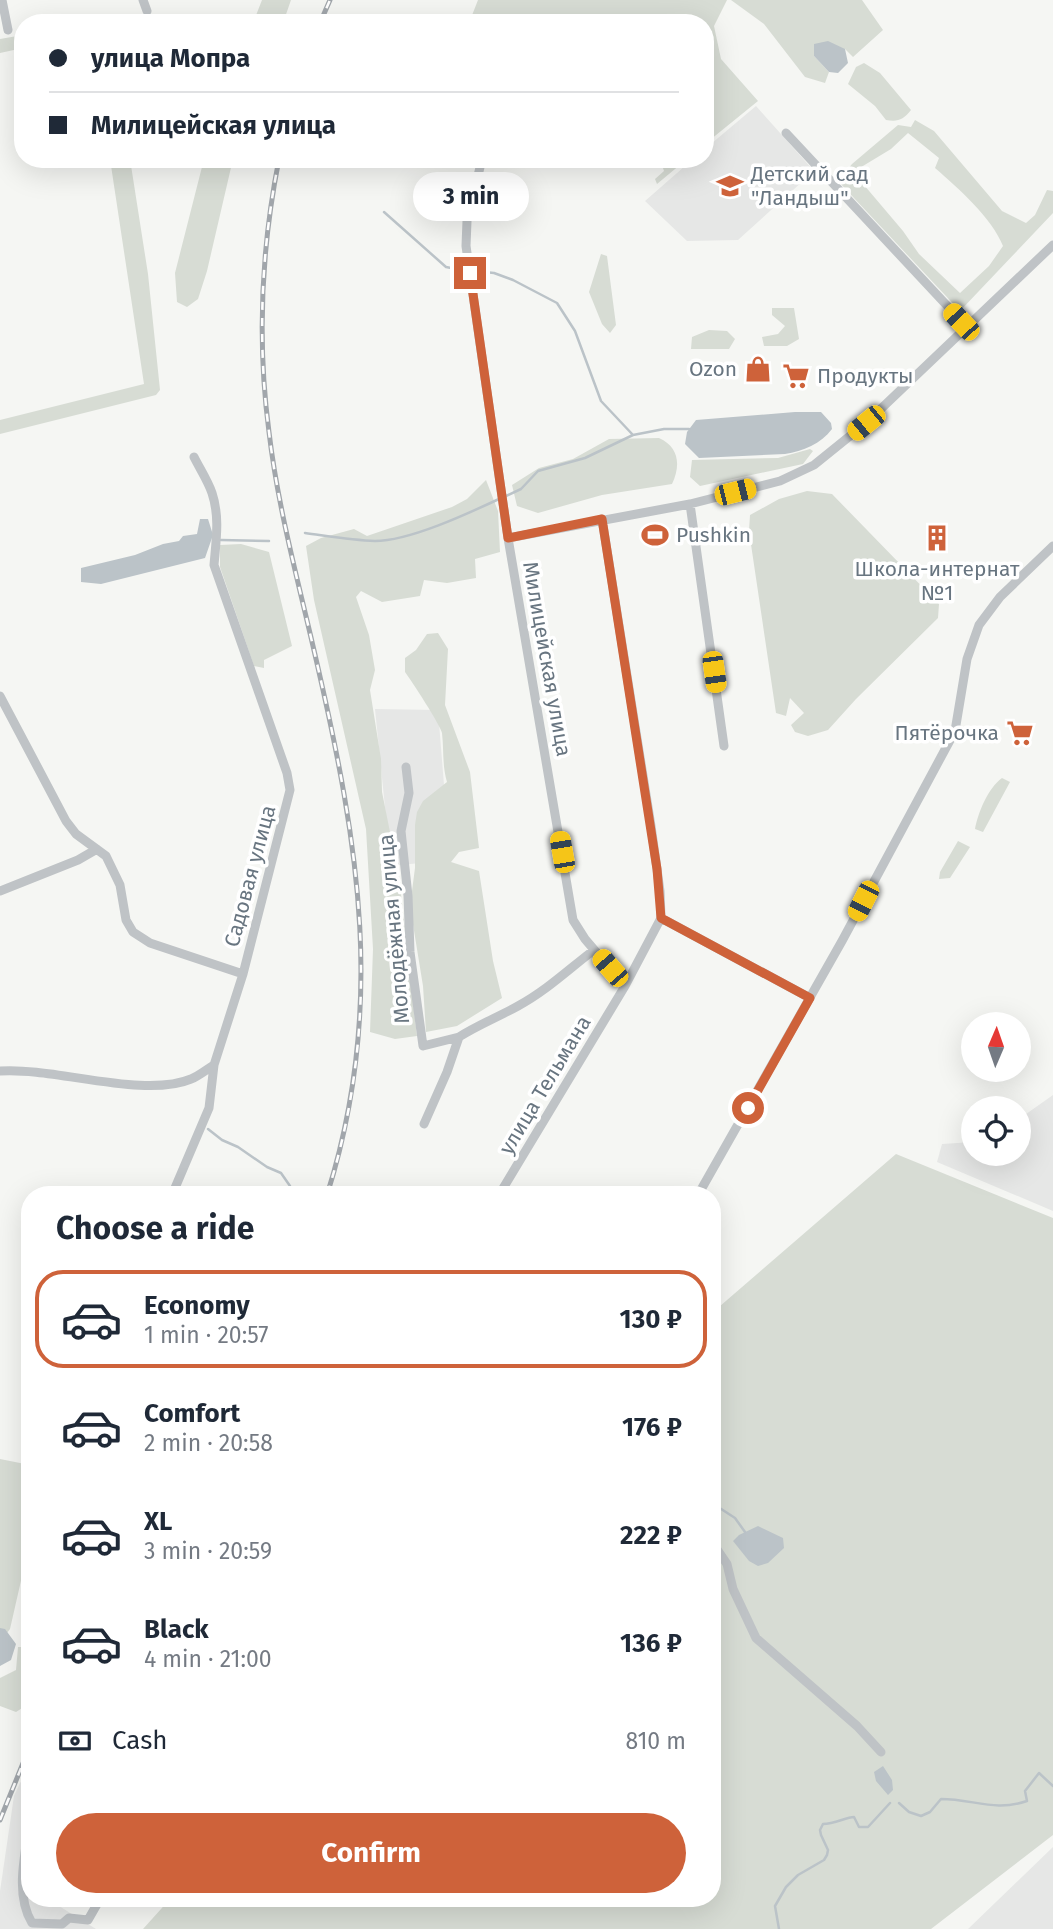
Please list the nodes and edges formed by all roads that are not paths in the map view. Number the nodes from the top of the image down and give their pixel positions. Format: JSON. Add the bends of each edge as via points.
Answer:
{"nodes":[{"id":1,"x":2,"y":0,"type":"edge"},
{"id":2,"x":143,"y":0,"type":"edge"},
{"id":3,"x":147,"y":11,"type":"dead end"},
{"id":4,"x":8,"y":30,"type":"dead end"},
{"id":5,"x":786,"y":133,"type":"dead end"},
{"id":6,"x":480,"y":168,"type":"edge"},
{"id":7,"x":1053,"y":245,"type":"edge"},
{"id":8,"x":967,"y":327,"type":"junction"},
{"id":9,"x":194,"y":457,"type":"dead end"},
{"id":10,"x":690,"y":504,"type":"junction"},
{"id":11,"x":602,"y":519,"type":"junction"},
{"id":12,"x":508,"y":538,"type":"junction"},
{"id":13,"x":1053,"y":547,"type":"edge"},
{"id":14,"x":0,"y":696,"type":"edge"},
{"id":15,"x":724,"y":746,"type":"dead end"},
{"id":16,"x":406,"y":767,"type":"dead end"},
{"id":17,"x":97,"y":849,"type":"junction"},
{"id":18,"x":0,"y":891,"type":"edge"},
{"id":19,"x":661,"y":918,"type":"junction"},
{"id":20,"x":594,"y":950,"type":"junction"},
{"id":21,"x":243,"y":974,"type":"junction"},
{"id":22,"x":625,"y":986,"type":"junction"},
{"id":23,"x":810,"y":998,"type":"junction"},
{"id":24,"x":459,"y":1037,"type":"junction"},
{"id":25,"x":214,"y":1065,"type":"junction"},
{"id":26,"x":0,"y":1071,"type":"edge"},
{"id":27,"x":424,"y":1124,"type":"dead end"},
{"id":28,"x":176,"y":1186,"type":"edge"},
{"id":29,"x":504,"y":1186,"type":"edge"},
{"id":30,"x":703,"y":1186,"type":"edge"},
{"id":31,"x":721,"y":1555,"type":"edge"},
{"id":32,"x":881,"y":1752,"type":"dead end"},
{"id":33,"x":24,"y":1907,"type":"edge"},
{"id":34,"x":95,"y":1907,"type":"edge"}],
"edges":[{"from":1,"to":4,"type":"street"},
{"from":2,"to":3,"type":"street"},
{"from":5,"to":8,"type":"street"},
{"from":6,"to":12,"type":"street","name":"Милицейская улица","via":[[466,242]]},
{"from":7,"to":8,"type":"street"},
{"from":8,"to":10,"type":"street","via":[[866,423],[814,465],[780,481]]},
{"from":9,"to":21,"type":"street","name":"Садовая улица","via":[[212,492],[218,535],[214,565],[290,790]]},
{"from":10,"to":11,"type":"street"},
{"from":10,"to":15,"type":"street"},
{"from":11,"to":12,"type":"street"},
{"from":11,"to":19,"type":"street","via":[[651,826]]},
{"from":12,"to":20,"type":"street","name":"Милицейская улица","via":[[573,920]]},
{"from":13,"to":23,"type":"street","via":[[1000,597],[979,625],[967,659],[955,730]]},
{"from":14,"to":17,"type":"street","via":[[66,821]]},
{"from":16,"to":24,"type":"street","name":"Молодёжная улица","via":[[409,793],[401,831],[423,1046]]},
{"from":17,"to":18,"type":"street"},
{"from":17,"to":21,"type":"street","via":[[106,856],[120,885],[126,920],[133,932],[150,943]]},
{"from":19,"to":22,"type":"street","name":"улица Тельмана"},
{"from":19,"to":23,"type":"street"},
{"from":20,"to":22,"type":"street","name":"Милицейская улица"},
{"from":20,"to":24,"type":"street","via":[[559,980]]},
{"from":21,"to":25,"type":"street","name":"Садовая улица"},
{"from":22,"to":29,"type":"street","name":"улица Тельмана"},
{"from":23,"to":30,"type":"street"},
{"from":24,"to":27,"type":"street"},
{"from":25,"to":26,"type":"street","via":[[190,1080],[152,1086]]},
{"from":25,"to":28,"type":"street","name":"Садовая улица","via":[[209,1108]]},
{"from":31,"to":32,"type":"street","via":[[756,1638]]},
{"from":33,"to":34,"type":"street","via":[[32,1923],[62,1924],[69,1919],[88,1920]]}]}
